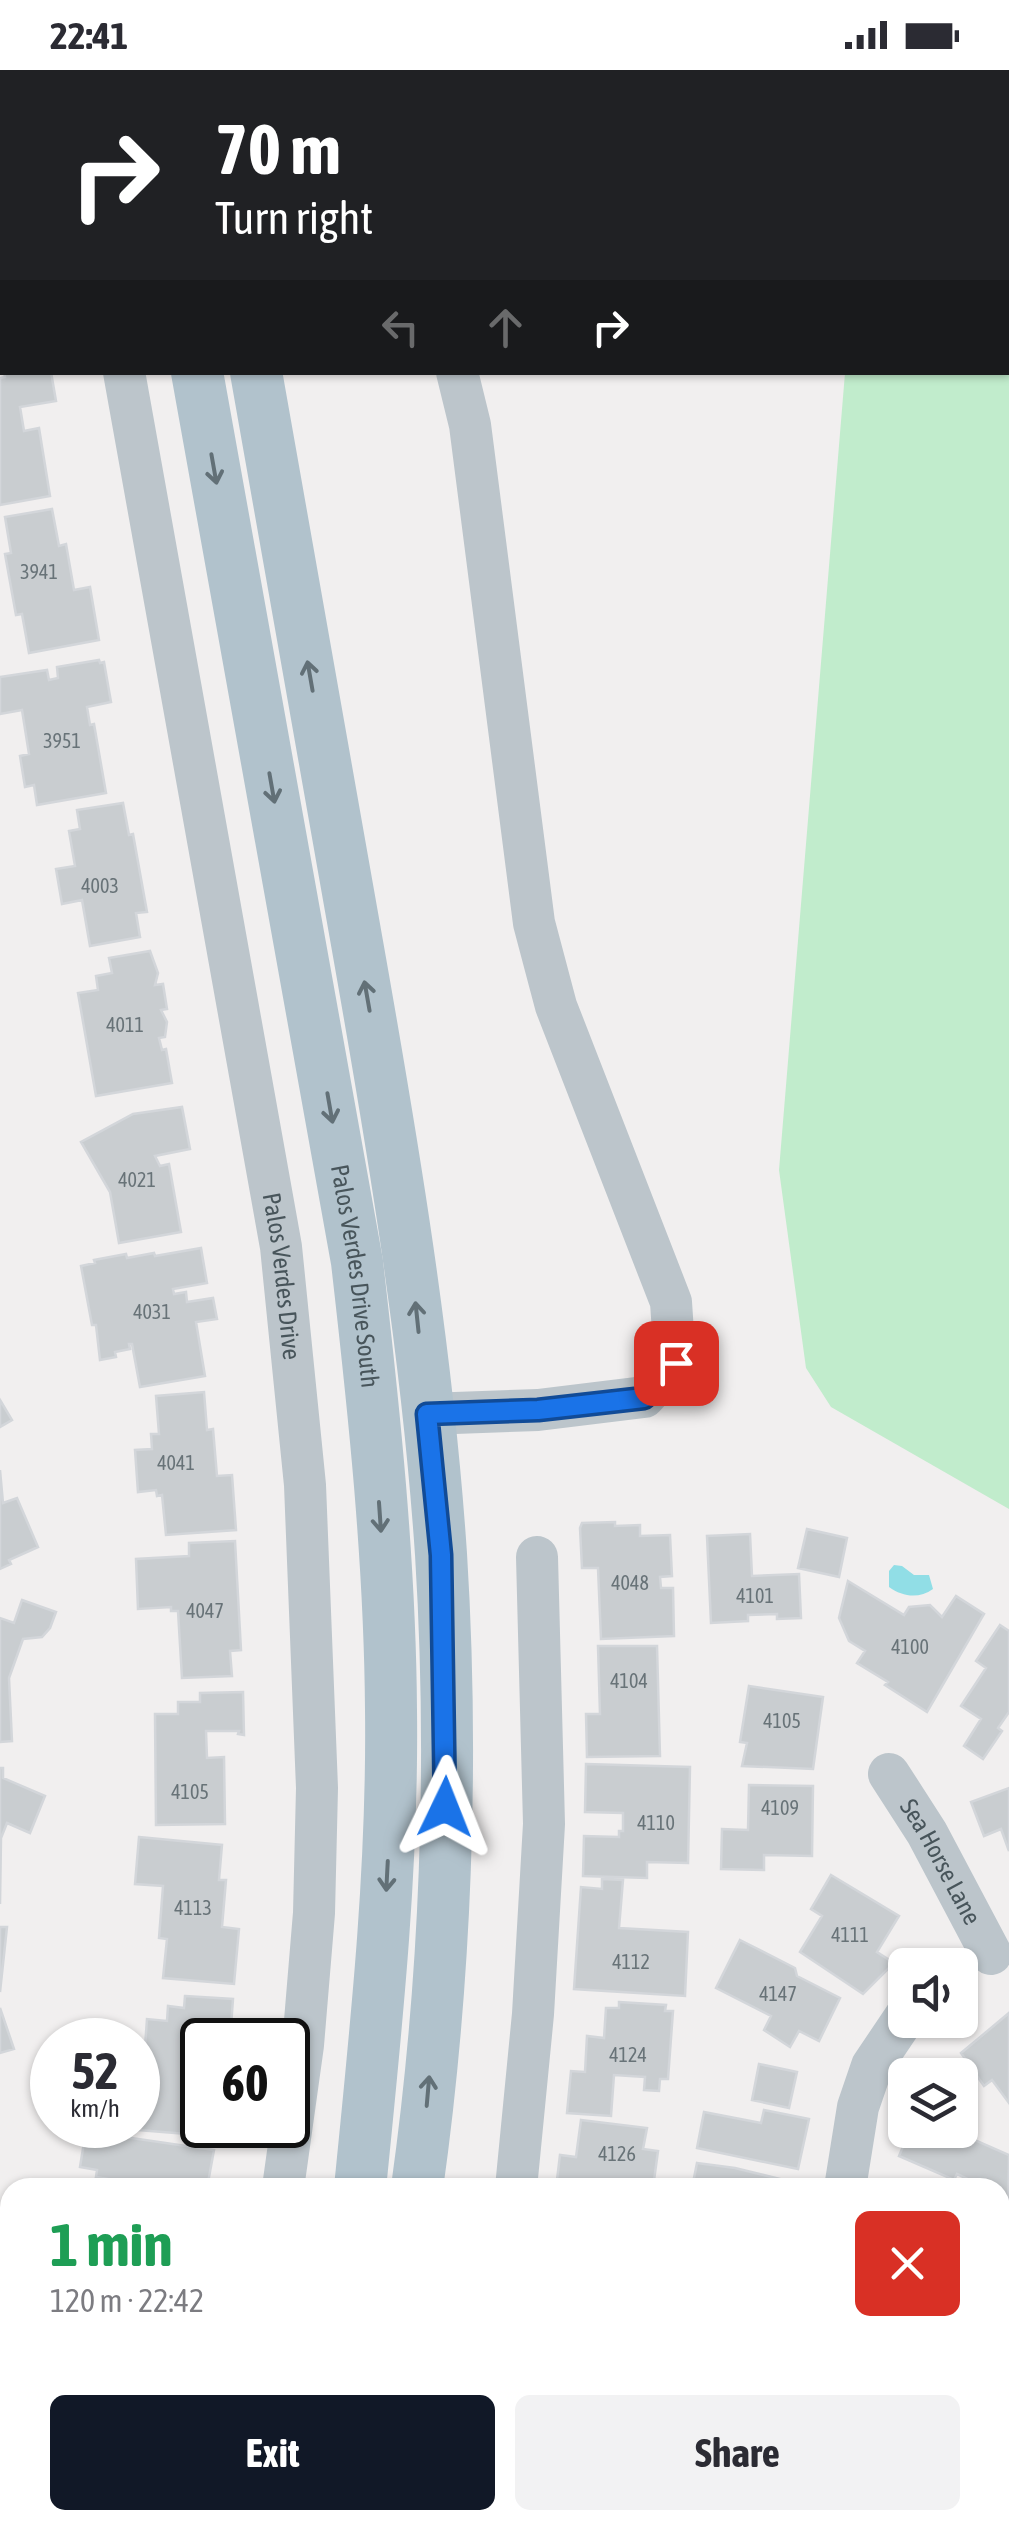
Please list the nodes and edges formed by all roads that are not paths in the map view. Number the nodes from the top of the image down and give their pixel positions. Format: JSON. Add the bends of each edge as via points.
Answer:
{"nodes":[{"id":1,"x":125,"y":375,"type":"edge"},
{"id":2,"x":199,"y":375,"type":"edge"},
{"id":3,"x":257,"y":375,"type":"edge"},
{"id":4,"x":458,"y":375,"type":"edge"},
{"id":5,"x":427,"y":1414,"type":"junction"},
{"id":6,"x":373,"y":1420,"type":"junction"},
{"id":7,"x":537,"y":1557,"type":"dead end"},
{"id":8,"x":889,"y":1774,"type":"dead end"},
{"id":9,"x":987,"y":1957,"type":"edge"},
{"id":10,"x":891,"y":2038,"type":"edge"},
{"id":11,"x":284,"y":2178,"type":"edge"},
{"id":12,"x":361,"y":2178,"type":"edge"},
{"id":13,"x":418,"y":2178,"type":"edge"},
{"id":14,"x":517,"y":2178,"type":"edge"},
{"id":15,"x":847,"y":2178,"type":"edge"}],
"edges":[{"from":1,"to":11,"type":"street","name":"Palos Verdes Drive","via":[[281,1247],[305,1485],[314,1912]]},
{"from":2,"to":6,"type":"main road","name":"Palos Verdes Drive South","one_way":true,"via":[[357,1262]]},
{"from":5,"to":3,"type":"main road","one_way":true,"via":[[412,1263]]},
{"from":4,"to":5,"type":"street","via":[[470,424],[534,923],[556,1006],[671,1302],[676,1363],[644,1398]]},
{"from":5,"to":6,"type":"main road"},
{"from":13,"to":5,"type":"main road","one_way":true,"via":[[447,1773],[441,1555]]},
{"from":6,"to":12,"type":"main road","name":"Palos Verdes Drive South","one_way":true,"via":[[392,1708],[383,1965]]},
{"from":7,"to":14,"type":"street","via":[[544,1824]]},
{"from":8,"to":9,"type":"street","name":"Sea Horse Lane","via":[[927,1833]]},
{"from":10,"to":15,"type":"street","via":[[858,2107]]}]}
